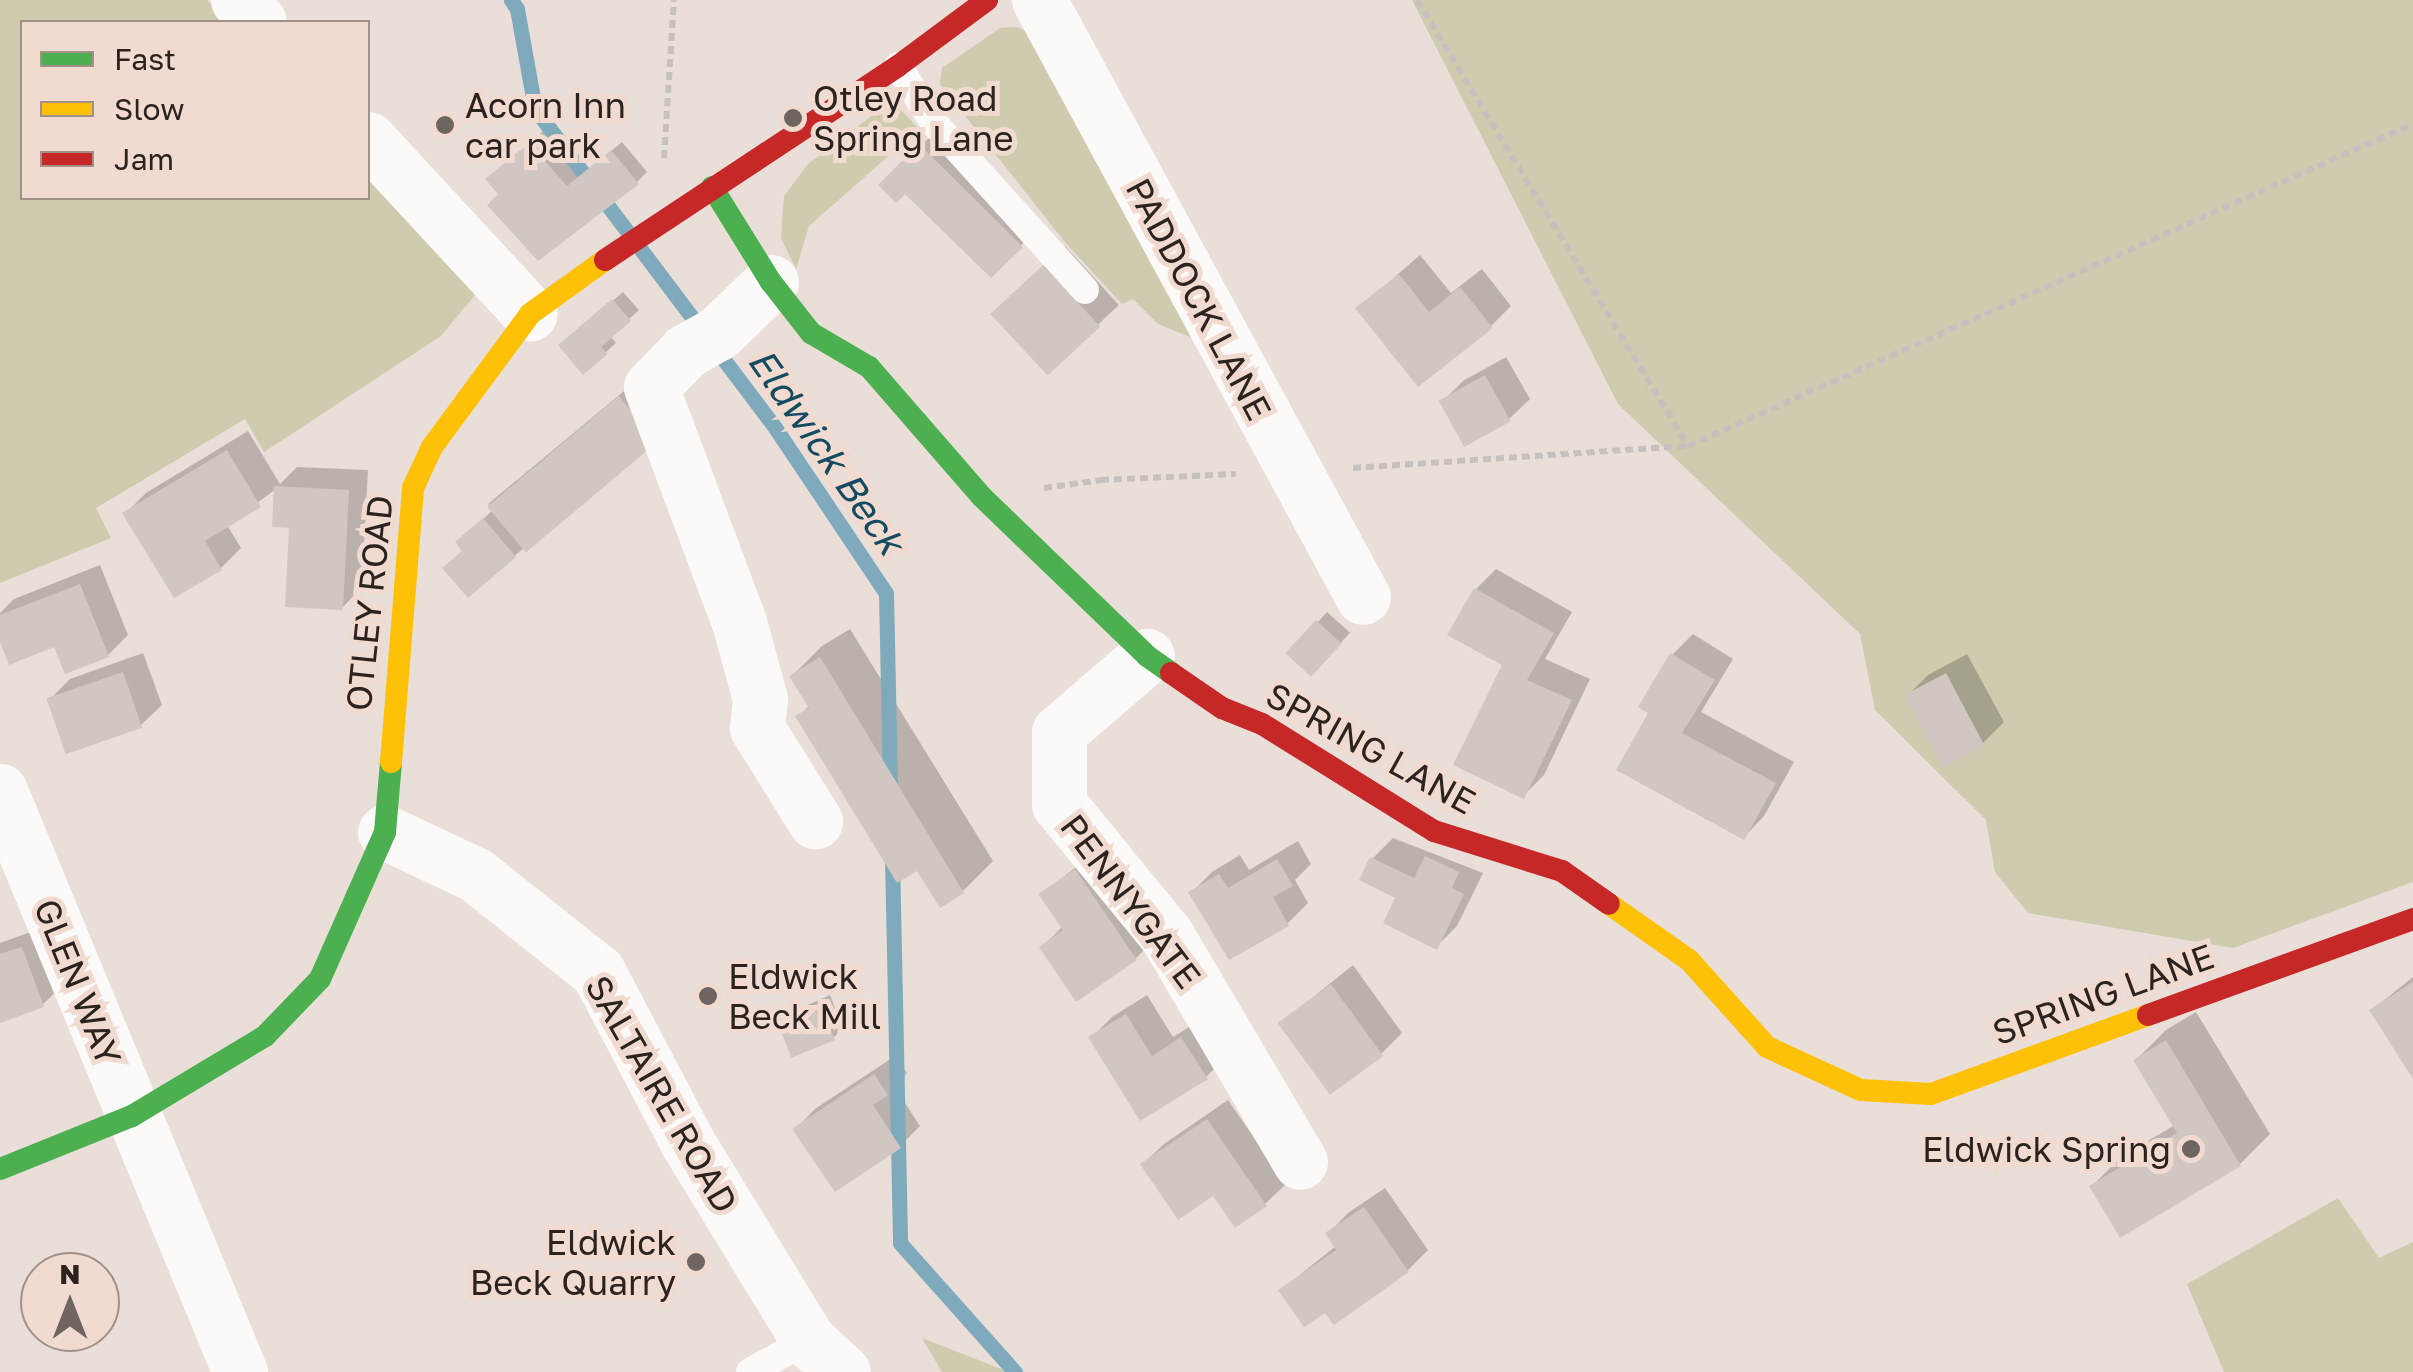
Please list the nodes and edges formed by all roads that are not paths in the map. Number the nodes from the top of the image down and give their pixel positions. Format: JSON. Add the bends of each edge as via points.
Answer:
{"nodes":[{"id":1,"x":238,"y":0,"type":"edge"},
{"id":2,"x":988,"y":0,"type":"edge"},
{"id":3,"x":1039,"y":0,"type":"edge"},
{"id":4,"x":256,"y":20,"type":"edge"},
{"id":5,"x":898,"y":66,"type":"junction"},
{"id":6,"x":370,"y":141,"type":"edge"},
{"id":7,"x":712,"y":187,"type":"junction"},
{"id":8,"x":772,"y":282,"type":"junction"},
{"id":9,"x":1085,"y":290,"type":"dead end"},
{"id":10,"x":530,"y":314,"type":"junction"},
{"id":11,"x":1363,"y":597,"type":"dead end"},
{"id":12,"x":1147,"y":656,"type":"junction"},
{"id":13,"x":0,"y":792,"type":"edge"},
{"id":14,"x":815,"y":820,"type":"dead end"},
{"id":15,"x":384,"y":832,"type":"junction"},
{"id":16,"x":2413,"y":920,"type":"edge"},
{"id":17,"x":132,"y":1116,"type":"junction"},
{"id":18,"x":1300,"y":1162,"type":"dead end"},
{"id":19,"x":0,"y":1169,"type":"edge"},
{"id":20,"x":825,"y":1356,"type":"edge"},
{"id":21,"x":240,"y":1372,"type":"edge"},
{"id":22,"x":750,"y":1372,"type":"edge"}],
"edges":[{"from":1,"to":4,"type":"street"},
{"from":2,"to":5,"type":"street","name":"OTLEY ROAD"},
{"from":3,"to":11,"type":"street","name":"PADDOCK LANE"},
{"from":5,"to":7,"type":"street","name":"OTLEY ROAD"},
{"from":5,"to":9,"type":"lane","via":[[934,123]]},
{"from":6,"to":10,"type":"street"},
{"from":7,"to":8,"type":"street","name":"SPRING LANE"},
{"from":7,"to":10,"type":"street","name":"OTLEY ROAD"},
{"from":8,"to":12,"type":"street","name":"SPRING LANE","via":[[811,332],[870,367],[982,496]]},
{"from":8,"to":14,"type":"street","via":[[651,387],[739,622],[760,698],[757,728]]},
{"from":10,"to":15,"type":"street","name":"OTLEY ROAD","via":[[432,447],[413,488]]},
{"from":12,"to":16,"type":"street","name":"SPRING LANE","via":[[1222,708],[1262,724],[1434,831],[1562,872],[1688,960],[1768,1047],[1860,1090],[1931,1094]]},
{"from":12,"to":18,"type":"street","name":"PENNYGATE","via":[[1058,732],[1058,804],[1166,936]]},
{"from":13,"to":17,"type":"street","name":"GLEN WAY"},
{"from":15,"to":17,"type":"street","name":"OTLEY ROAD","via":[[320,979],[265,1036]]},
{"from":15,"to":20,"type":"street","name":"SALTAIRE ROAD","via":[[476,875],[598,972],[689,1146]]},
{"from":17,"to":19,"type":"street","name":"OTLEY ROAD"},
{"from":17,"to":21,"type":"street","name":"GLEN WAY"},
{"from":20,"to":22,"type":"lane"}]}
